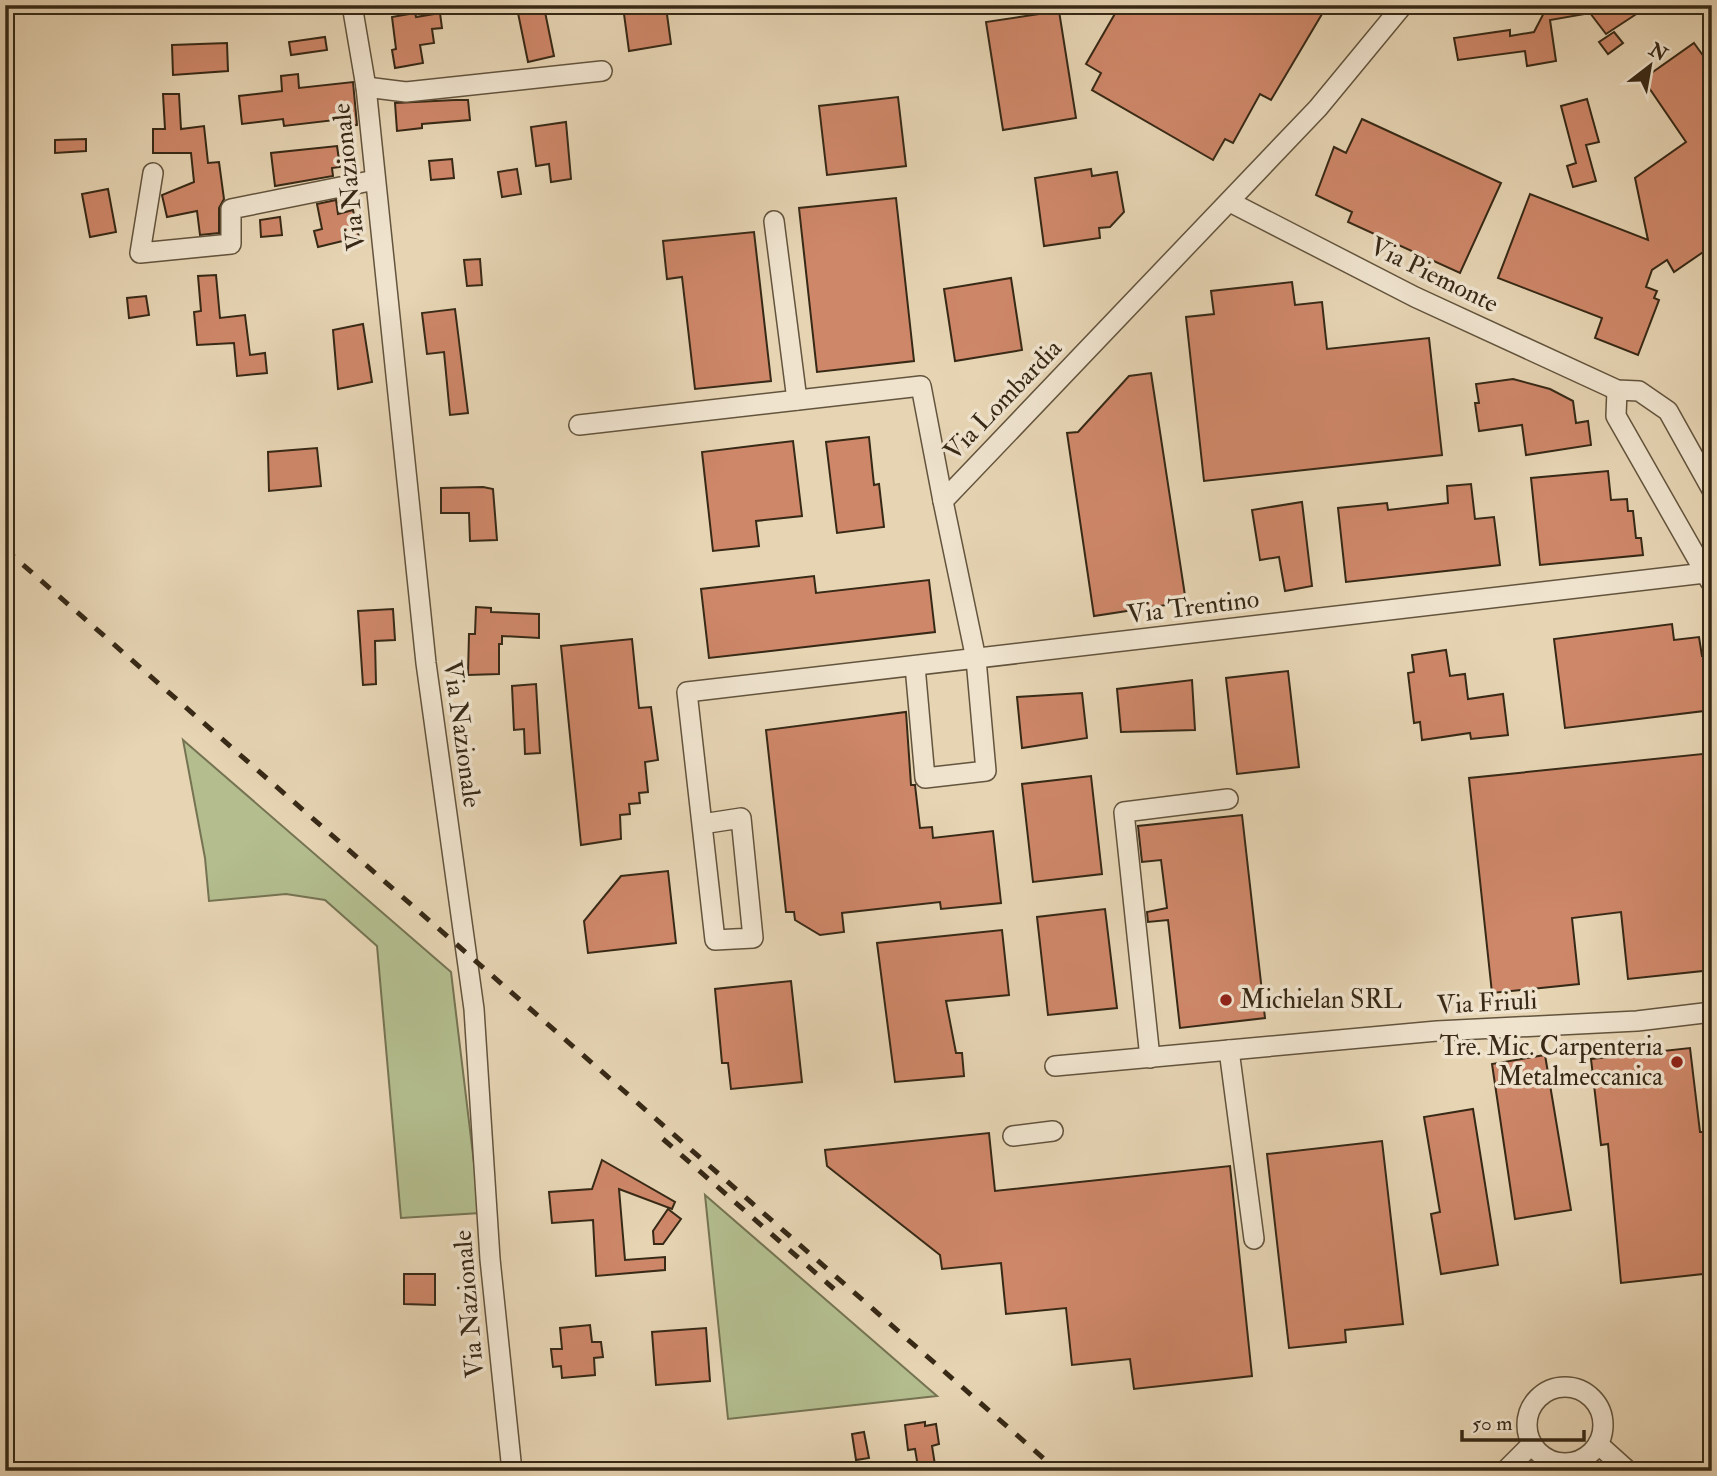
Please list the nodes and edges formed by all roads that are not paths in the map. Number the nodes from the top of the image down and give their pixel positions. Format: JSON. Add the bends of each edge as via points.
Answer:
{"nodes":[{"id":1,"x":352,"y":5,"type":"edge"},
{"id":2,"x":1403,"y":5,"type":"edge"},
{"id":3,"x":602,"y":71,"type":"dead end"},
{"id":4,"x":366,"y":87,"type":"junction"},
{"id":5,"x":153,"y":173,"type":"dead end"},
{"id":6,"x":375,"y":180,"type":"junction"},
{"id":7,"x":1230,"y":202,"type":"junction"},
{"id":8,"x":774,"y":221,"type":"dead end"},
{"id":9,"x":1616,"y":390,"type":"junction"},
{"id":10,"x":797,"y":400,"type":"junction"},
{"id":11,"x":579,"y":425,"type":"dead end"},
{"id":12,"x":1712,"y":491,"type":"edge"},
{"id":13,"x":943,"y":501,"type":"junction"},
{"id":14,"x":1709,"y":579,"type":"edge"},
{"id":15,"x":976,"y":659,"type":"junction"},
{"id":16,"x":915,"y":666,"type":"junction"},
{"id":17,"x":1228,"y":799,"type":"dead end"},
{"id":18,"x":702,"y":824,"type":"junction"},
{"id":19,"x":1712,"y":1012,"type":"edge"},
{"id":20,"x":1229,"y":1050,"type":"junction"},
{"id":21,"x":1150,"y":1058,"type":"junction"},
{"id":22,"x":1055,"y":1066,"type":"dead end"},
{"id":23,"x":1053,"y":1131,"type":"dead end"},
{"id":24,"x":1013,"y":1136,"type":"dead end"},
{"id":25,"x":1254,"y":1239,"type":"dead end"},
{"id":26,"x":1532,"y":1444,"type":"junction"},
{"id":27,"x":1598,"y":1444,"type":"junction"},
{"id":28,"x":1554,"y":1466,"type":"edge"},
{"id":29,"x":512,"y":1471,"type":"edge"},
{"id":30,"x":1505,"y":1471,"type":"edge"},
{"id":31,"x":1628,"y":1471,"type":"edge"}],
"edges":[{"from":1,"to":4,"type":"street","name":"Via Nazionale"},
{"from":2,"to":7,"type":"street","name":"Via Lombardia"},
{"from":3,"to":4,"type":"street","via":[[406,92]]},
{"from":4,"to":6,"type":"street","name":"Via Nazionale"},
{"from":5,"to":6,"type":"street","via":[[140,253],[232,244],[231,209]]},
{"from":6,"to":29,"type":"street","name":"Via Nazionale","via":[[426,663],[474,1009],[490,1259]]},
{"from":7,"to":9,"type":"street","name":"Via Piemonte","via":[[1415,297]]},
{"from":7,"to":13,"type":"street","name":"Via Lombardia"},
{"from":8,"to":10,"type":"street"},
{"from":9,"to":12,"type":"street","name":"Via Piemonte","via":[[1639,391],[1668,411]]},
{"from":9,"to":14,"type":"street","via":[[1616,416]]},
{"from":10,"to":11,"type":"street"},
{"from":10,"to":13,"type":"street","via":[[921,386]]},
{"from":13,"to":15,"type":"street","name":"Via Lombardia"},
{"from":14,"to":15,"type":"street","name":"Via Trentino"},
{"from":15,"to":16,"type":"street","name":"Via Trentino"},
{"from":15,"to":16,"type":"street","name":"Via Lombardia","via":[[986,771],[925,778]]},
{"from":16,"to":18,"type":"street","name":"Via Trentino","via":[[687,692]]},
{"from":17,"to":21,"type":"street","via":[[1124,812]]},
{"from":18,"to":18,"type":"street","via":[[715,940],[753,938],[741,818]]},
{"from":19,"to":20,"type":"street","name":"Via Friuli"},
{"from":20,"to":21,"type":"street","name":"Via Friuli"},
{"from":20,"to":25,"type":"street"},
{"from":21,"to":22,"type":"street","name":"Via Friuli"},
{"from":23,"to":24,"type":"street"},
{"from":26,"to":27,"type":"street","via":[[1527,1418],[1532,1406],[1540,1396],[1564,1387],[1589,1396],[1598,1406],[1602,1418]]},
{"from":26,"to":28,"type":"street"},
{"from":26,"to":30,"type":"street"},
{"from":27,"to":28,"type":"street","via":[[1578,1461]]},
{"from":27,"to":31,"type":"street"}]}
